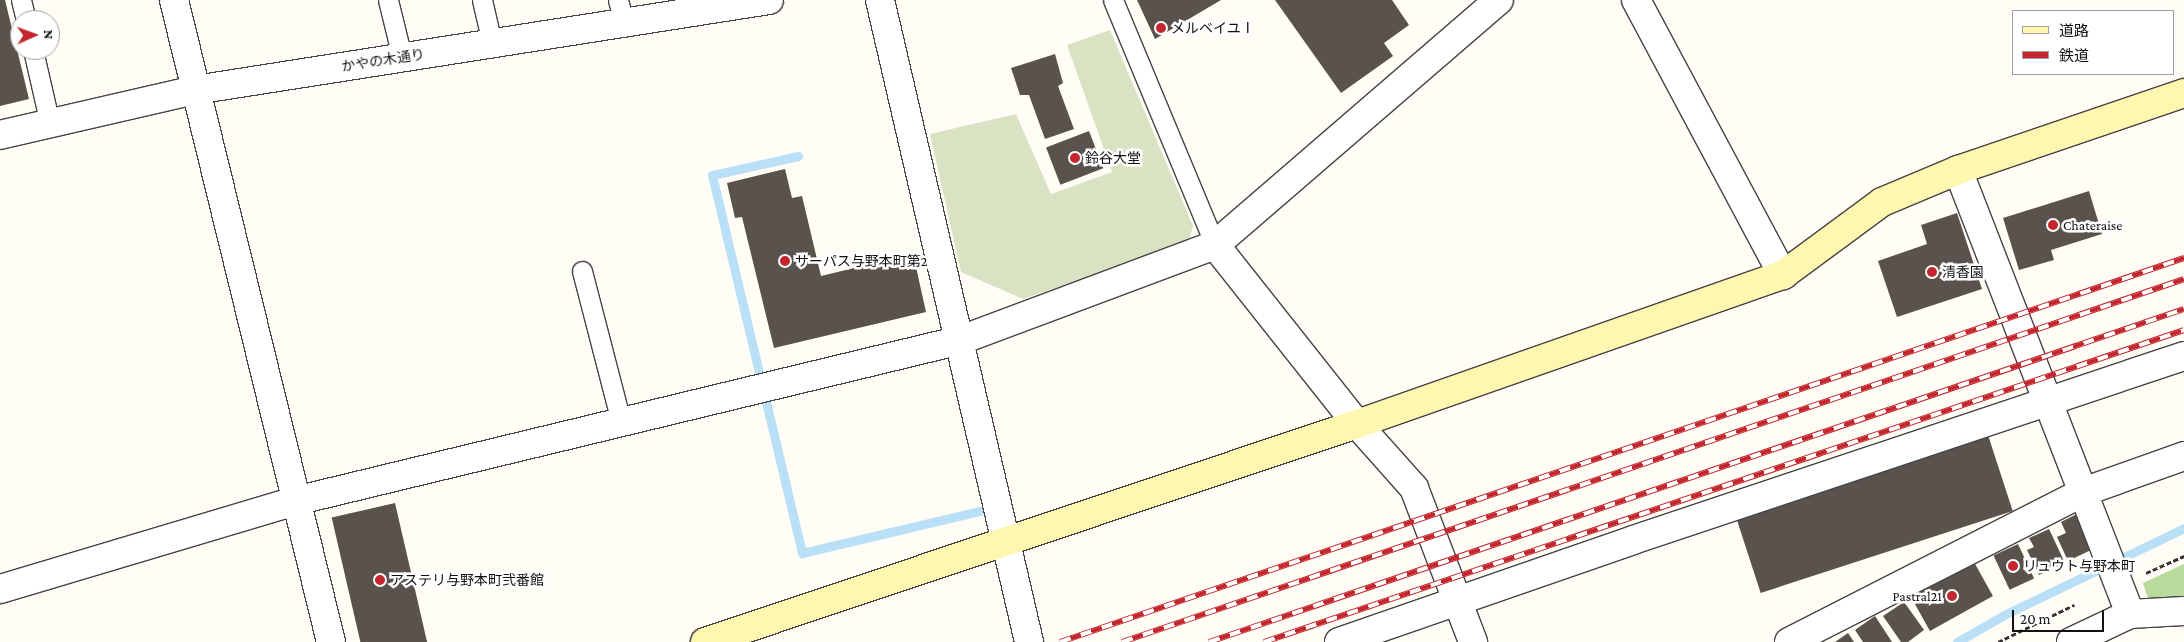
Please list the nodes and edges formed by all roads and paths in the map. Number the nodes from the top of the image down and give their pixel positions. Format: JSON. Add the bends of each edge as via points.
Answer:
{"nodes":[{"id":1,"x":174,"y":0,"type":"edge"},
{"id":2,"x":388,"y":0,"type":"edge"},
{"id":3,"x":482,"y":0,"type":"edge"},
{"id":4,"x":769,"y":0,"type":"edge"},
{"id":5,"x":880,"y":0,"type":"edge"},
{"id":6,"x":1113,"y":0,"type":"edge"},
{"id":7,"x":1500,"y":0,"type":"edge"},
{"id":8,"x":1636,"y":0,"type":"edge"},
{"id":9,"x":621,"y":11,"type":"edge"},
{"id":10,"x":492,"y":43,"type":"junction"},
{"id":11,"x":402,"y":57,"type":"junction"},
{"id":12,"x":35,"y":60,"type":"edge"},
{"id":13,"x":196,"y":90,"type":"junction"},
{"id":14,"x":2184,"y":93,"type":"edge"},
{"id":15,"x":50,"y":124,"type":"junction"},
{"id":16,"x":0,"y":135,"type":"edge"},
{"id":17,"x":1958,"y":170,"type":"junction"},
{"id":18,"x":1215,"y":245,"type":"junction"},
{"id":19,"x":582,"y":271,"type":"dead end"},
{"id":20,"x":1783,"y":275,"type":"junction"},
{"id":21,"x":961,"y":340,"type":"junction"},
{"id":22,"x":2184,"y":356,"type":"edge"},
{"id":23,"x":2048,"y":400,"type":"junction"},
{"id":24,"x":621,"y":422,"type":"junction"},
{"id":25,"x":1357,"y":424,"type":"junction"},
{"id":26,"x":2184,"y":456,"type":"edge"},
{"id":27,"x":2083,"y":492,"type":"junction"},
{"id":28,"x":295,"y":501,"type":"junction"},
{"id":29,"x":1003,"y":540,"type":"junction"},
{"id":30,"x":0,"y":589,"type":"edge"},
{"id":31,"x":1457,"y":601,"type":"junction"},
{"id":32,"x":2184,"y":611,"type":"edge"},
{"id":33,"x":2130,"y":614,"type":"junction"},
{"id":34,"x":331,"y":642,"type":"edge"},
{"id":35,"x":705,"y":642,"type":"edge"},
{"id":36,"x":1029,"y":642,"type":"edge"},
{"id":37,"x":1339,"y":642,"type":"edge"},
{"id":38,"x":1473,"y":642,"type":"edge"},
{"id":39,"x":1789,"y":642,"type":"edge"},
{"id":40,"x":2071,"y":642,"type":"edge"}],
"edges":[{"from":1,"to":13,"type":"street"},
{"from":2,"to":11,"type":"lane"},
{"from":3,"to":10,"type":"lane"},
{"from":4,"to":9,"type":"street","name":"かやの木通り"},
{"from":5,"to":21,"type":"street"},
{"from":6,"to":18,"type":"lane"},
{"from":7,"to":18,"type":"street"},
{"from":8,"to":20,"type":"street"},
{"from":9,"to":10,"type":"street","name":"かやの木通り"},
{"from":10,"to":11,"type":"street","name":"かやの木通り"},
{"from":11,"to":13,"type":"street","name":"かやの木通り"},
{"from":12,"to":15,"type":"lane"},
{"from":13,"to":15,"type":"street","name":"かやの木通り"},
{"from":13,"to":28,"type":"street"},
{"from":14,"to":17,"type":"street"},
{"from":15,"to":16,"type":"street","name":"かやの木通り"},
{"from":17,"to":20,"type":"street","via":[[1882,202]]},
{"from":17,"to":23,"type":"street"},
{"from":18,"to":21,"type":"street"},
{"from":18,"to":25,"type":"street"},
{"from":19,"to":24,"type":"lane"},
{"from":20,"to":25,"type":"street"},
{"from":21,"to":24,"type":"street"},
{"from":21,"to":29,"type":"street"},
{"from":22,"to":23,"type":"street"},
{"from":23,"to":27,"type":"street"},
{"from":23,"to":31,"type":"street"},
{"from":24,"to":28,"type":"street"},
{"from":25,"to":29,"type":"street"},
{"from":25,"to":31,"type":"street","via":[[1414,488]]},
{"from":26,"to":27,"type":"street"},
{"from":27,"to":33,"type":"street"},
{"from":27,"to":39,"type":"street"},
{"from":28,"to":30,"type":"street"},
{"from":28,"to":34,"type":"street"},
{"from":29,"to":35,"type":"street"},
{"from":29,"to":36,"type":"street"},
{"from":31,"to":37,"type":"street"},
{"from":31,"to":38,"type":"street"},
{"from":32,"to":33,"type":"street"},
{"from":33,"to":40,"type":"street"}]}
